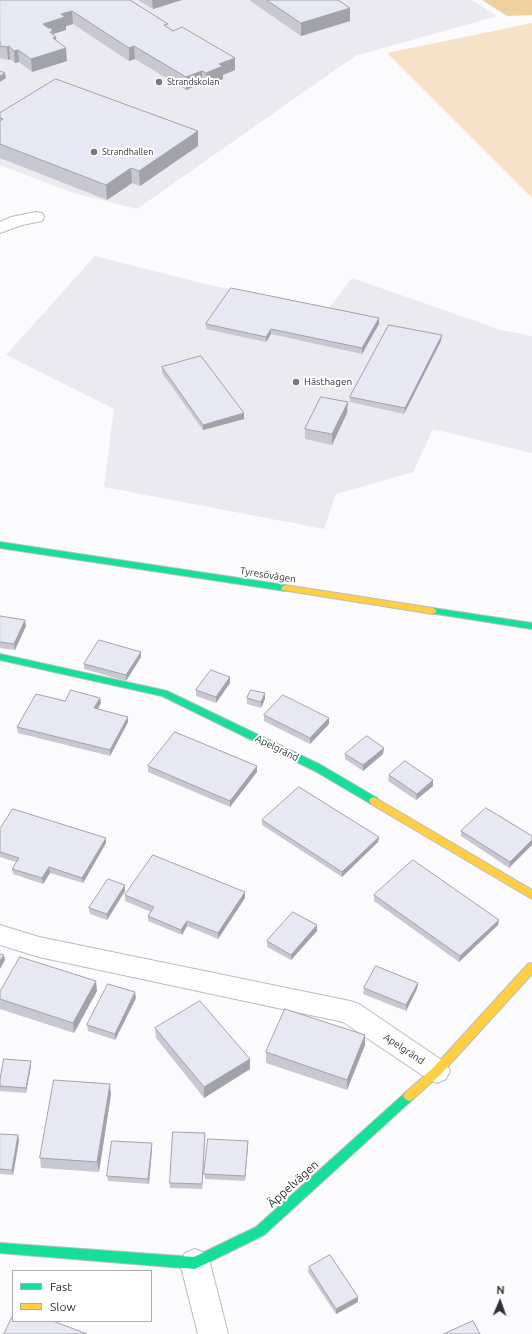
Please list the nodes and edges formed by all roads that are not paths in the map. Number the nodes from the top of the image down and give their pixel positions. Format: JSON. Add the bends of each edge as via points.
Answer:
{"nodes":[{"id":1,"x":36,"y":217,"type":"dead end"},
{"id":2,"x":0,"y":228,"type":"edge"},
{"id":3,"x":0,"y":546,"type":"edge"},
{"id":4,"x":532,"y":626,"type":"edge"},
{"id":5,"x":0,"y":657,"type":"edge"},
{"id":6,"x":532,"y":895,"type":"edge"},
{"id":7,"x":0,"y":935,"type":"edge"},
{"id":8,"x":532,"y":967,"type":"edge"},
{"id":9,"x":437,"y":1071,"type":"junction"},
{"id":10,"x":0,"y":1248,"type":"edge"},
{"id":11,"x":196,"y":1263,"type":"junction"},
{"id":12,"x":213,"y":1334,"type":"edge"}],
"edges":[{"from":1,"to":2,"type":"street"},
{"from":3,"to":4,"type":"street","name":"Tyresövägen"},
{"from":5,"to":6,"type":"street","name":"Apelgränd","via":[[164,693],[318,768]]},
{"from":7,"to":9,"type":"street","name":"Apelgränd","via":[[39,947],[350,1012]]},
{"from":8,"to":9,"type":"street","name":"Äppelvägen"},
{"from":9,"to":11,"type":"street","name":"Äppelvägen","via":[[260,1231]]},
{"from":10,"to":11,"type":"street"},
{"from":11,"to":12,"type":"street"}]}
